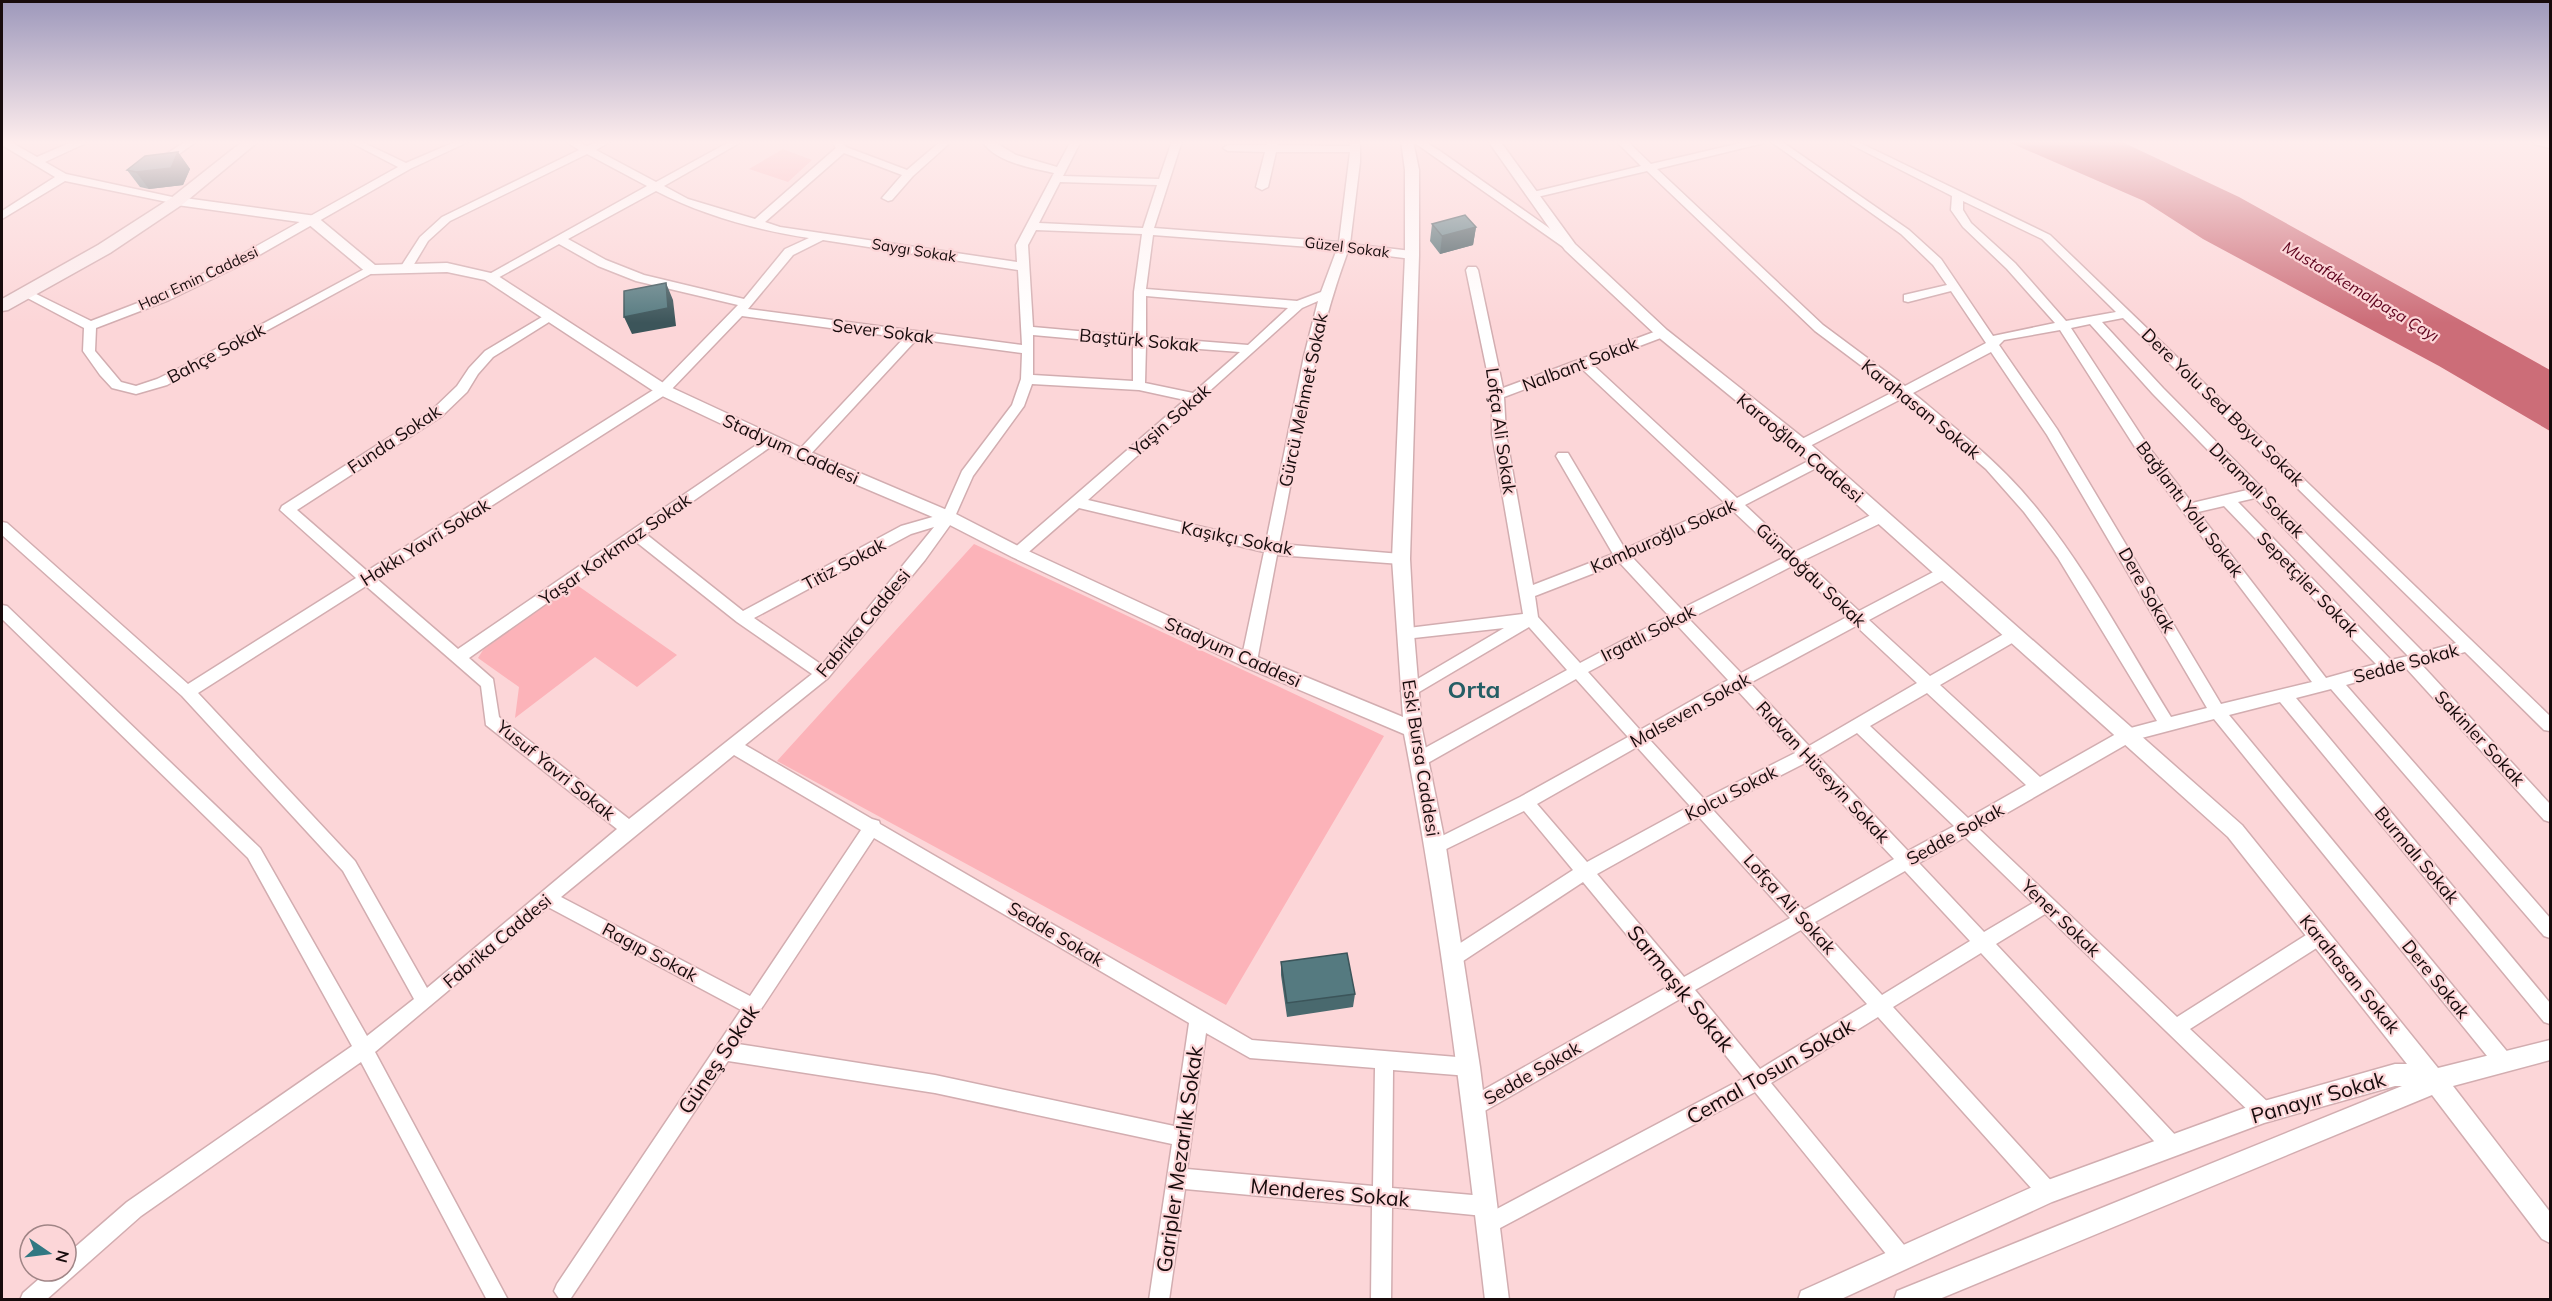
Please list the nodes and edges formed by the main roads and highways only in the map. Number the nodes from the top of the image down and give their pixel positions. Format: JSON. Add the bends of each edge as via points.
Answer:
{"nodes":[{"id":1,"x":176,"y":202,"type":"edge"},
{"id":2,"x":2,"y":306,"type":"edge"}],
"edges":[{"from":1,"to":2,"type":"main road","via":[[104,249]]}]}
